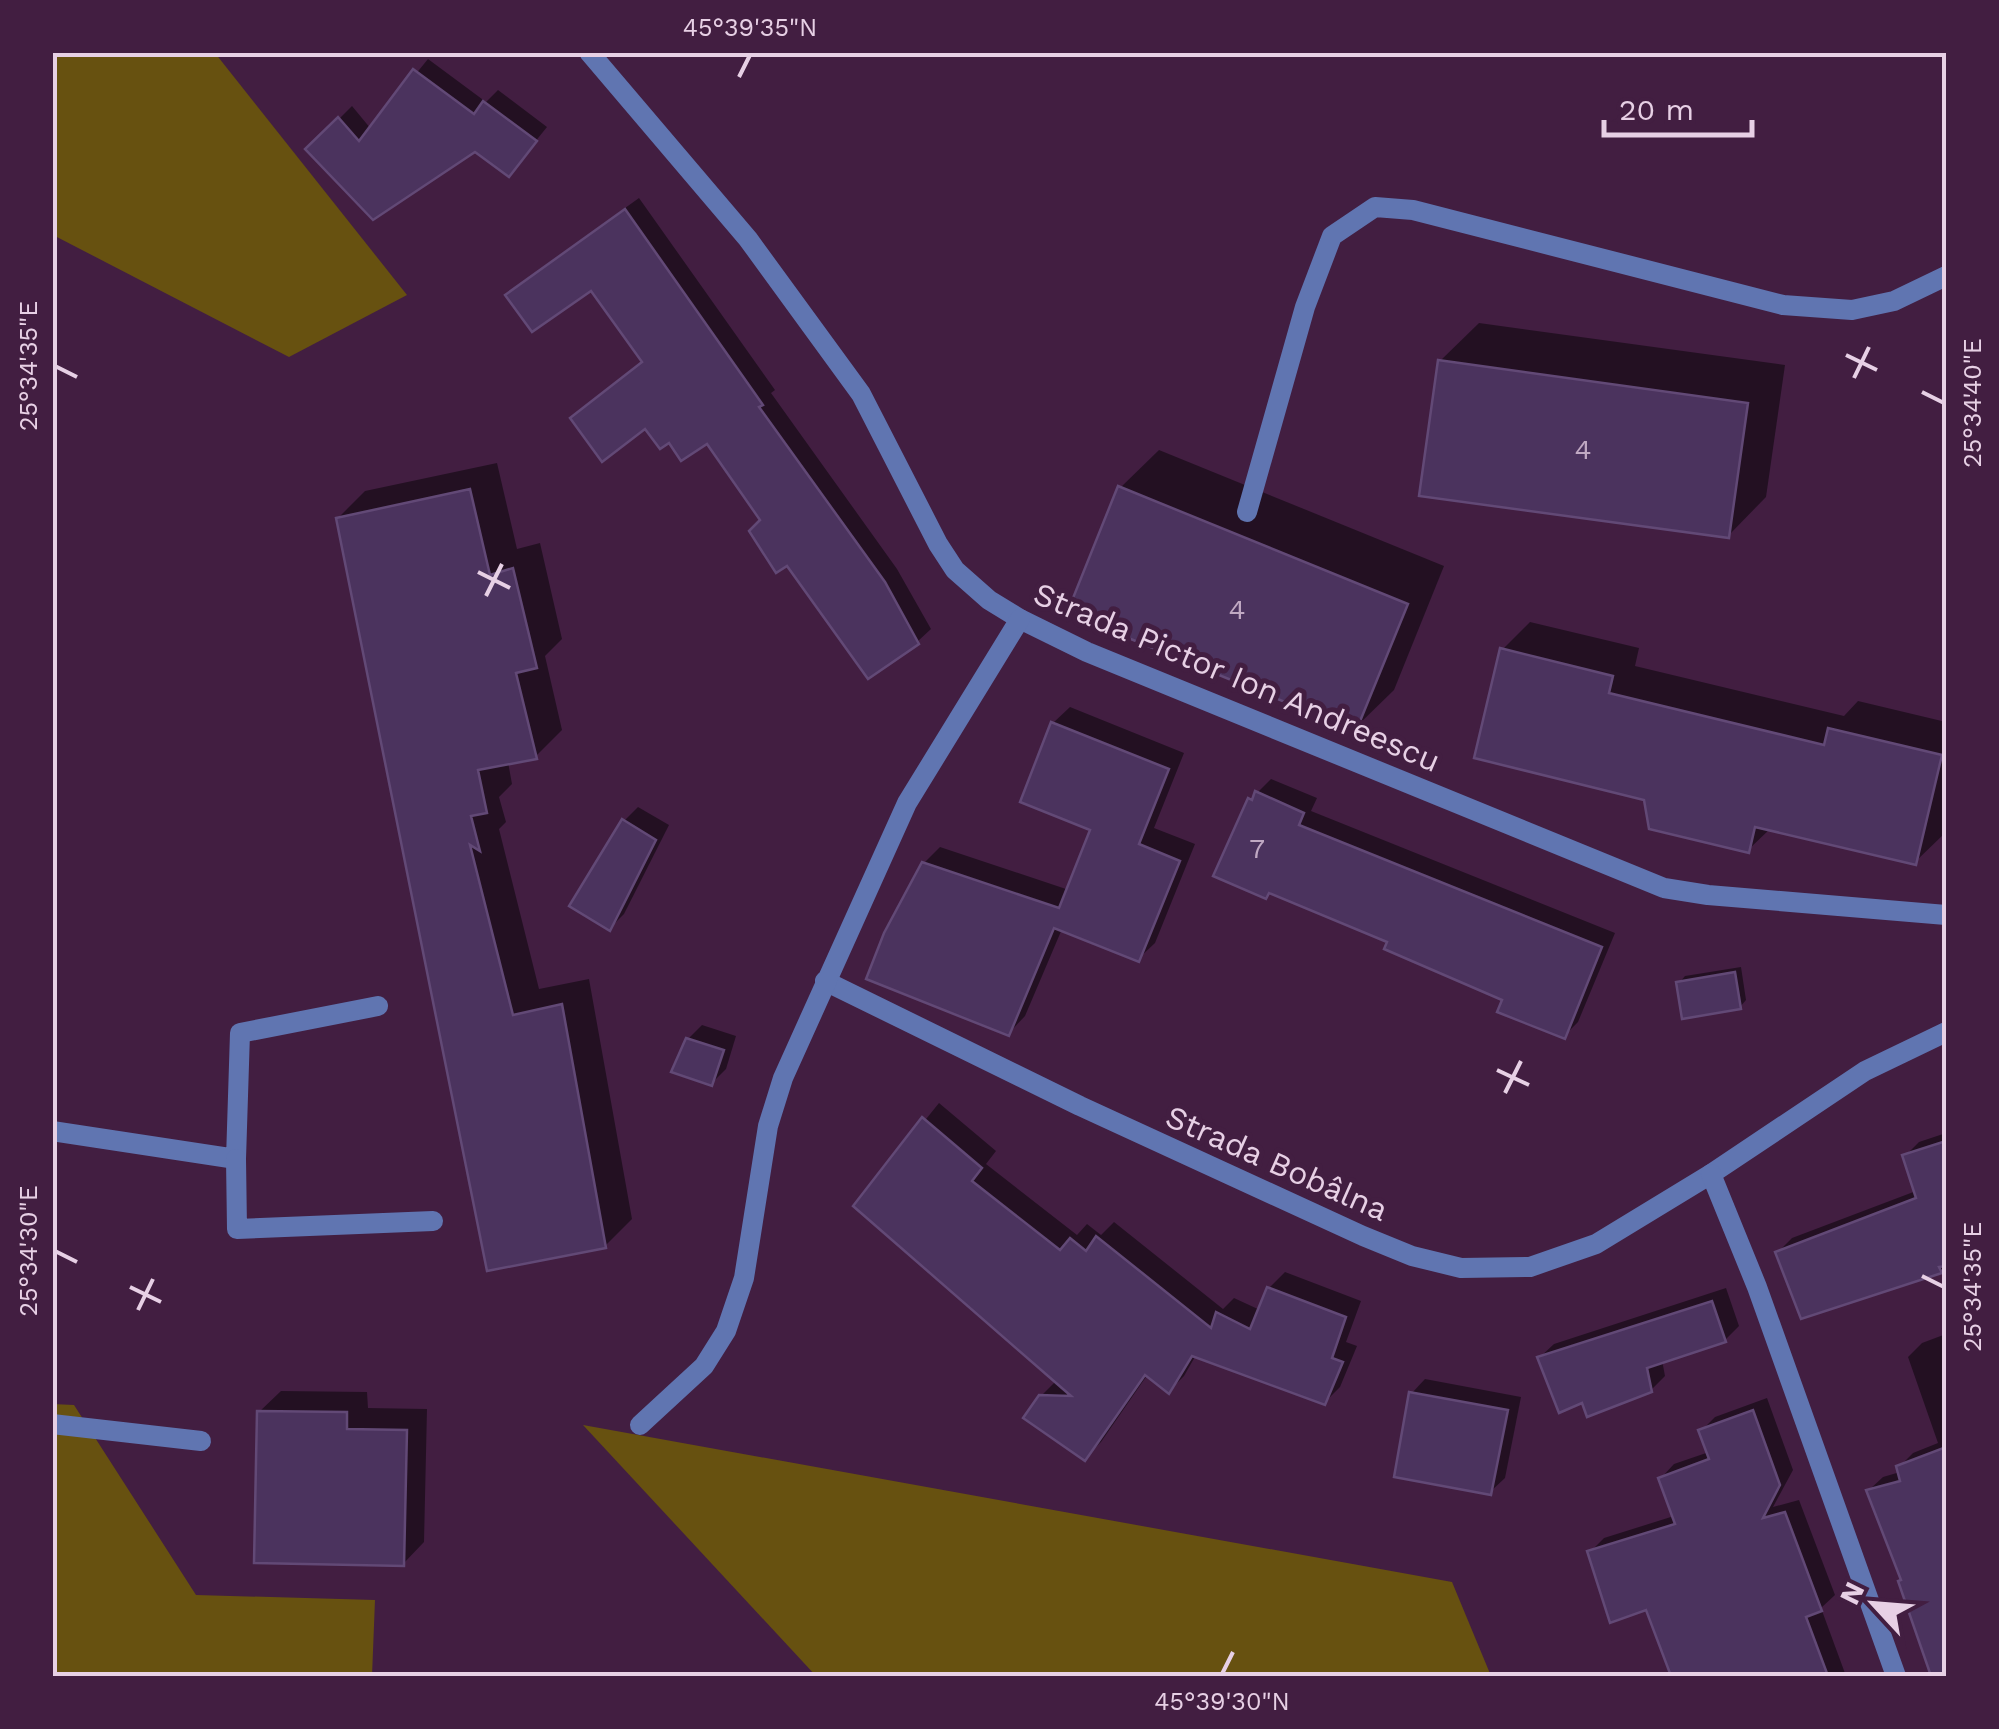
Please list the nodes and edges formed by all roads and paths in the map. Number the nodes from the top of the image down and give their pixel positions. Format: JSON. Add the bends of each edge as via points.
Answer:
{"nodes":[{"id":1,"x":590,"y":52,"type":"edge"},
{"id":2,"x":1946,"y":276,"type":"edge"},
{"id":3,"x":1247,"y":512,"type":"dead end"},
{"id":4,"x":1020,"y":620,"type":"junction"},
{"id":5,"x":1946,"y":915,"type":"edge"},
{"id":6,"x":825,"y":981,"type":"junction"},
{"id":7,"x":378,"y":1006,"type":"dead end"},
{"id":8,"x":1946,"y":1032,"type":"edge"},
{"id":9,"x":52,"y":1131,"type":"edge"},
{"id":10,"x":236,"y":1158,"type":"junction"},
{"id":11,"x":1712,"y":1174,"type":"junction"},
{"id":12,"x":433,"y":1220,"type":"dead end"},
{"id":13,"x":52,"y":1424,"type":"edge"},
{"id":14,"x":640,"y":1425,"type":"dead end"},
{"id":15,"x":200,"y":1441,"type":"dead end"},
{"id":16,"x":1896,"y":1676,"type":"edge"}],
"edges":[{"from":1,"to":4,"type":"street","name":"Strada Pictor Ion Andreescu","via":[[748,239],[861,394],[955,570]]},
{"from":2,"to":3,"type":"street","via":[[1894,301],[1852,310],[1783,305],[1413,210],[1374,207],[1332,236]]},
{"from":4,"to":5,"type":"street","name":"Strada Pictor Ion Andreescu","via":[[1664,888]]},
{"from":4,"to":6,"type":"street","via":[[907,803]]},
{"from":6,"to":11,"type":"street","name":"Strada Bobâlna","via":[[1363,1236],[1461,1268],[1530,1267],[1596,1244]]},
{"from":6,"to":14,"type":"street","via":[[768,1126],[744,1278],[726,1331],[704,1366]]},
{"from":7,"to":10,"type":"street","via":[[240,1034]]},
{"from":8,"to":11,"type":"street","name":"Strada Bobâlna","via":[[1865,1071]]},
{"from":9,"to":10,"type":"street"},
{"from":10,"to":12,"type":"street","via":[[237,1228]]},
{"from":11,"to":16,"type":"street"},
{"from":13,"to":15,"type":"street"}]}
